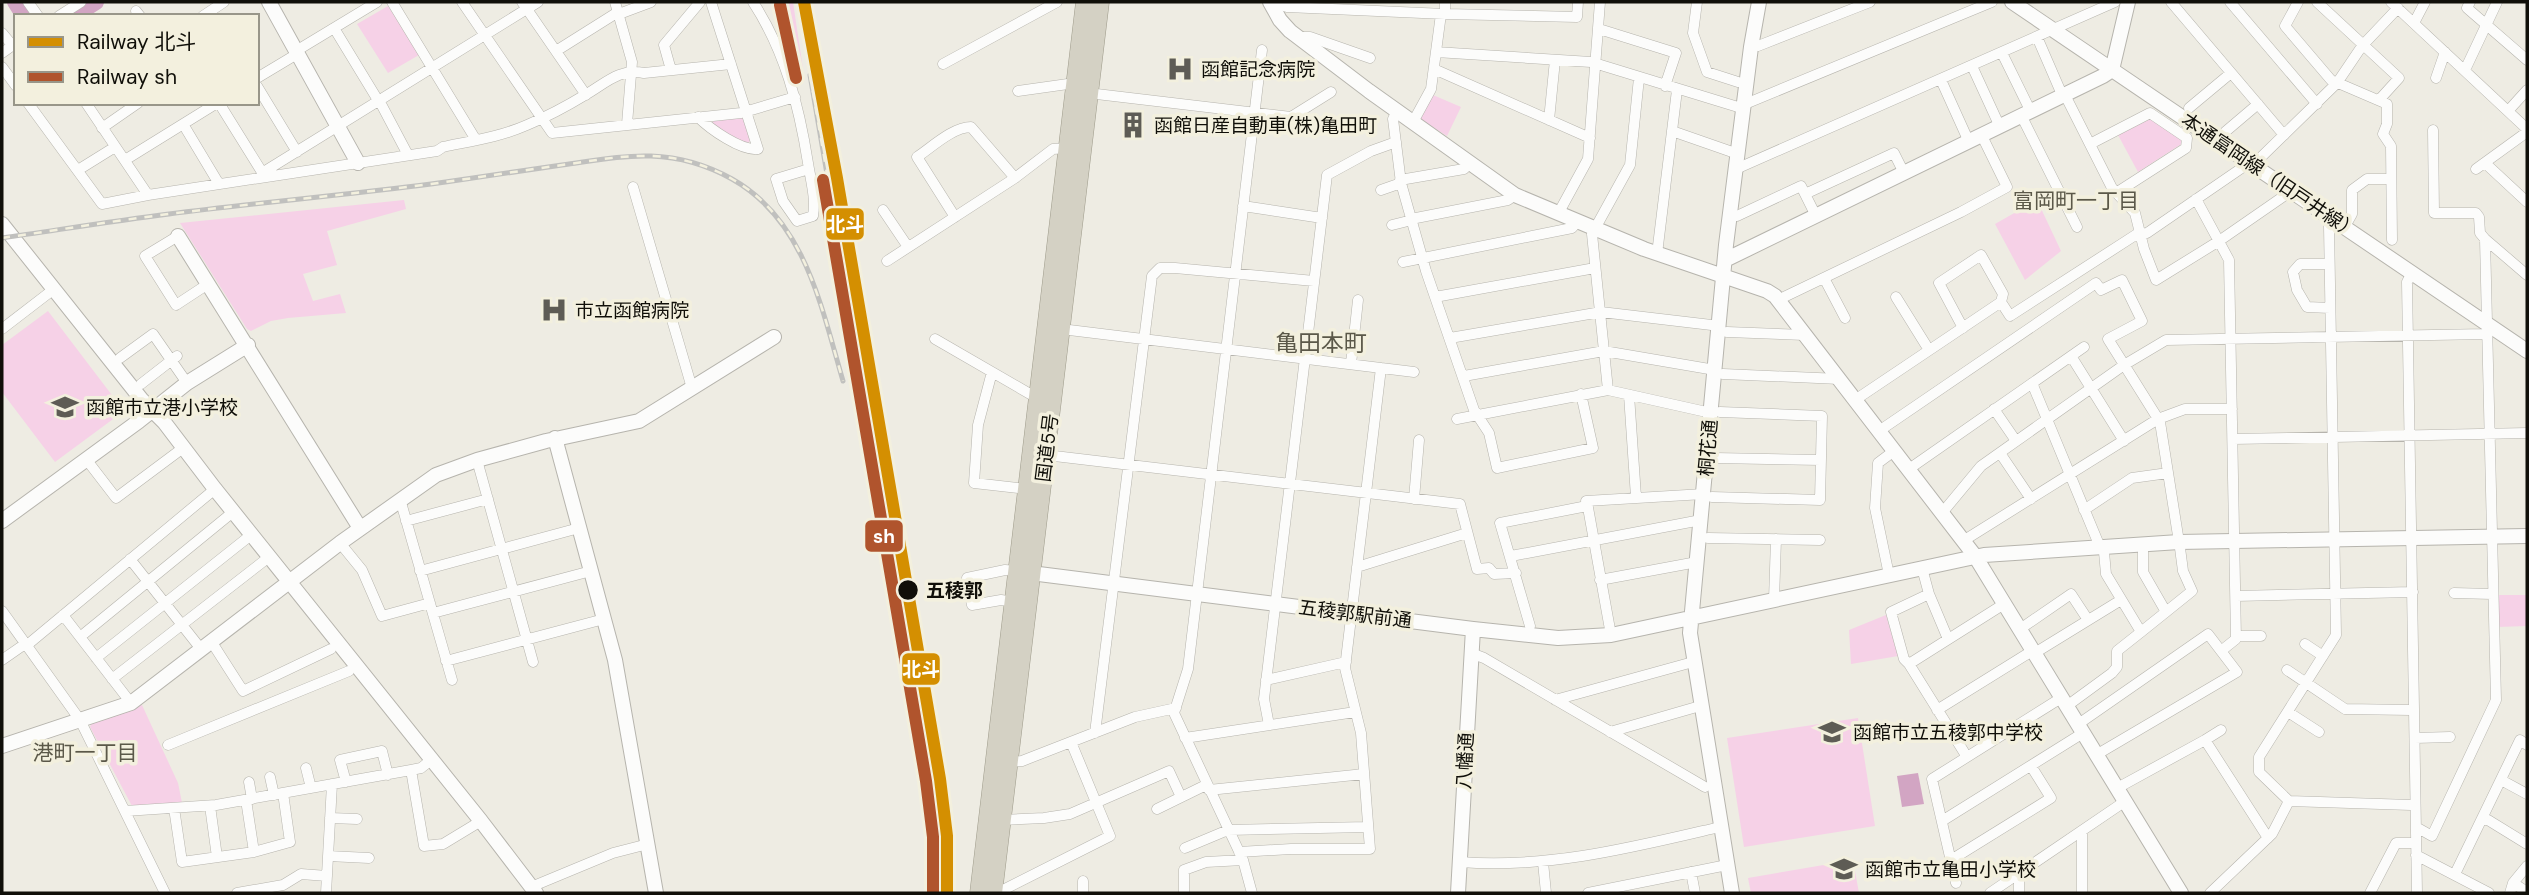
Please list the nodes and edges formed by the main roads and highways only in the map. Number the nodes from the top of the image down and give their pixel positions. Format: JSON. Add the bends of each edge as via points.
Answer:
{"nodes":[{"id":1,"x":1085,"y":2,"type":"edge"},
{"id":2,"x":1100,"y":2,"type":"edge"},
{"id":3,"x":1082,"y":88,"type":"junction"},
{"id":4,"x":1024,"y":572,"type":"junction"},
{"id":5,"x":998,"y":892,"type":"edge"},
{"id":6,"x":979,"y":893,"type":"edge"}],
"edges":[{"from":1,"to":3,"type":"highway","name":"国道5号"},
{"from":2,"to":3,"type":"highway","name":"国道5号"},
{"from":3,"to":4,"type":"highway","name":"国道5号","via":[[1061,330],[1046,455]]},
{"from":3,"to":4,"type":"highway","name":"国道5号","via":[[1068,148],[1026,489]]},
{"from":4,"to":5,"type":"highway","name":"国道5号"},
{"from":4,"to":6,"type":"highway","name":"国道5号","via":[[1014,602]]}]}
